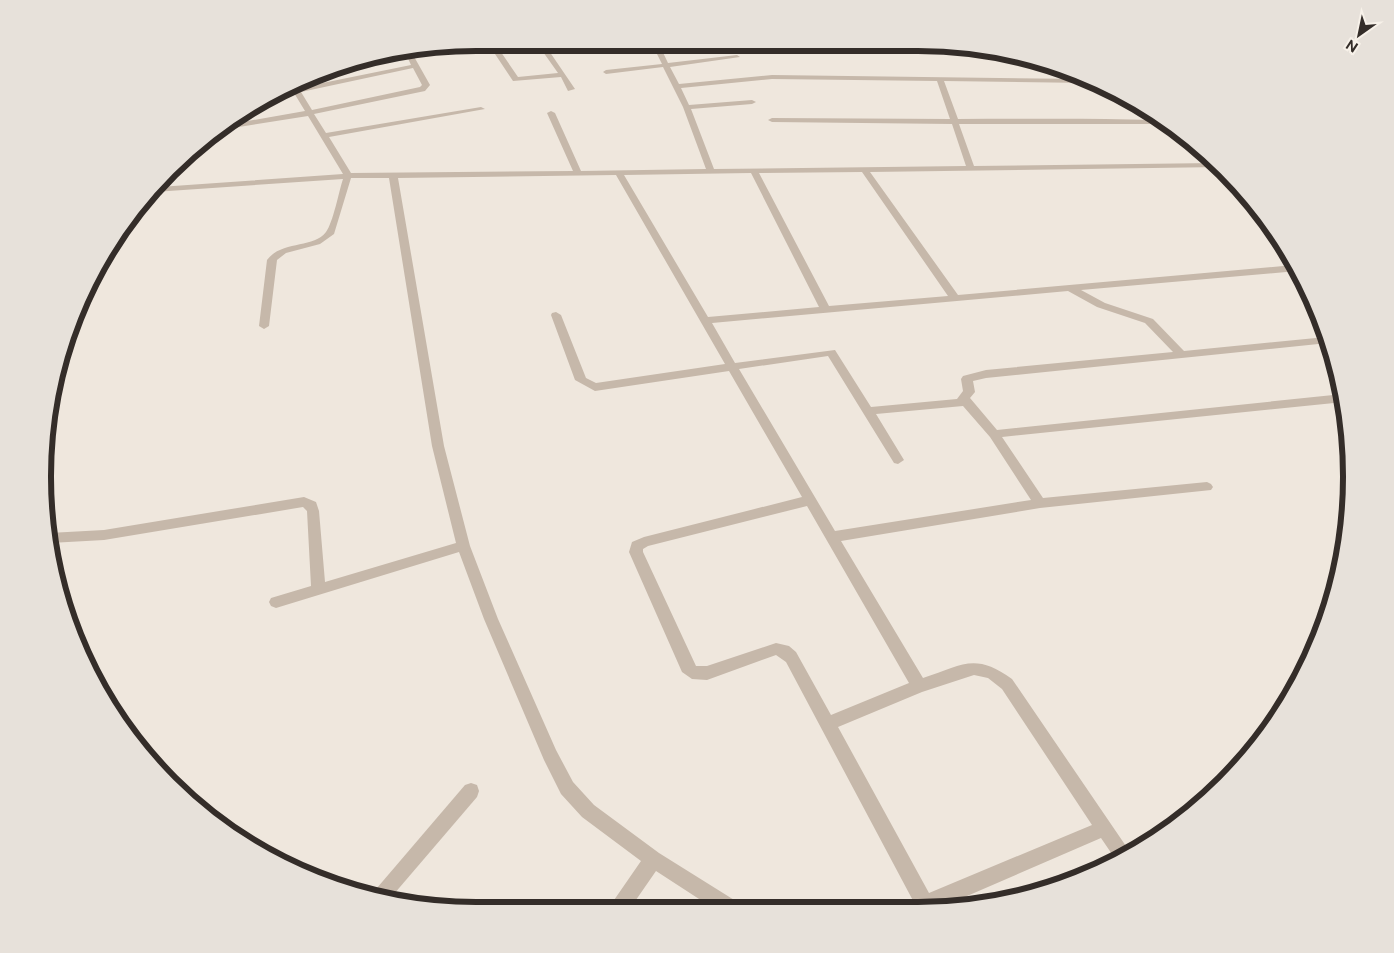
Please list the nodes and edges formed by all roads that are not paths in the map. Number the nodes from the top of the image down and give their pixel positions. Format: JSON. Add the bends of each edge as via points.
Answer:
{"nodes":[{"id":1,"x":496,"y":51,"type":"edge"},
{"id":2,"x":546,"y":51,"type":"edge"},
{"id":3,"x":658,"y":51,"type":"edge"},
{"id":4,"x":410,"y":57,"type":"edge"},
{"id":5,"x":737,"y":57,"type":"dead end"},
{"id":6,"x":665,"y":65,"type":"junction"},
{"id":7,"x":415,"y":66,"type":"junction"},
{"id":8,"x":606,"y":72,"type":"dead end"},
{"id":9,"x":564,"y":75,"type":"junction"},
{"id":10,"x":940,"y":79,"type":"junction"},
{"id":11,"x":1069,"y":80,"type":"edge"},
{"id":12,"x":308,"y":86,"type":"edge"},
{"id":13,"x":676,"y":86,"type":"junction"},
{"id":14,"x":571,"y":89,"type":"dead end"},
{"id":15,"x":296,"y":91,"type":"edge"},
{"id":16,"x":752,"y":102,"type":"dead end"},
{"id":17,"x":687,"y":107,"type":"junction"},
{"id":18,"x":481,"y":109,"type":"dead end"},
{"id":19,"x":309,"y":113,"type":"junction"},
{"id":20,"x":551,"y":113,"type":"dead end"},
{"id":21,"x":772,"y":120,"type":"dead end"},
{"id":22,"x":955,"y":122,"type":"junction"},
{"id":23,"x":1152,"y":122,"type":"edge"},
{"id":24,"x":237,"y":125,"type":"edge"},
{"id":25,"x":323,"y":136,"type":"junction"},
{"id":26,"x":1207,"y":165,"type":"edge"},
{"id":27,"x":971,"y":168,"type":"junction"},
{"id":28,"x":864,"y":169,"type":"junction"},
{"id":29,"x":753,"y":170,"type":"junction"},
{"id":30,"x":711,"y":171,"type":"junction"},
{"id":31,"x":578,"y":172,"type":"junction"},
{"id":32,"x":618,"y":172,"type":"junction"},
{"id":33,"x":393,"y":174,"type":"junction"},
{"id":34,"x":348,"y":176,"type":"junction"},
{"id":35,"x":163,"y":189,"type":"edge"},
{"id":36,"x":1289,"y":269,"type":"edge"},
{"id":37,"x":1070,"y":288,"type":"junction"},
{"id":38,"x":955,"y":298,"type":"junction"},
{"id":39,"x":825,"y":308,"type":"junction"},
{"id":40,"x":556,"y":315,"type":"dead end"},
{"id":41,"x":704,"y":320,"type":"junction"},
{"id":42,"x":264,"y":326,"type":"dead end"},
{"id":43,"x":1320,"y":341,"type":"edge"},
{"id":44,"x":1182,"y":354,"type":"junction"},
{"id":45,"x":733,"y":367,"type":"junction"},
{"id":46,"x":964,"y":399,"type":"junction"},
{"id":47,"x":1336,"y":399,"type":"edge"},
{"id":48,"x":869,"y":412,"type":"junction"},
{"id":49,"x":994,"y":434,"type":"junction"},
{"id":50,"x":898,"y":460,"type":"dead end"},
{"id":51,"x":1206,"y":487,"type":"dead end"},
{"id":52,"x":810,"y":500,"type":"junction"},
{"id":53,"x":1040,"y":503,"type":"junction"},
{"id":54,"x":832,"y":537,"type":"junction"},
{"id":55,"x":56,"y":538,"type":"edge"},
{"id":56,"x":463,"y":546,"type":"junction"},
{"id":57,"x":318,"y":589,"type":"junction"},
{"id":58,"x":276,"y":602,"type":"dead end"},
{"id":59,"x":919,"y":686,"type":"junction"},
{"id":60,"x":828,"y":724,"type":"junction"},
{"id":61,"x":471,"y":790,"type":"dead end"},
{"id":62,"x":1104,"y":828,"type":"junction"},
{"id":63,"x":1119,"y":851,"type":"edge"},
{"id":64,"x":653,"y":859,"type":"junction"},
{"id":65,"x":384,"y":891,"type":"edge"},
{"id":66,"x":940,"y":901,"type":"edge"},
{"id":67,"x":624,"y":902,"type":"edge"},
{"id":68,"x":720,"y":902,"type":"edge"},
{"id":69,"x":924,"y":902,"type":"edge"}],
"edges":[{"from":1,"to":9,"type":"street","via":[[516,79]]},
{"from":2,"to":9,"type":"street"},
{"from":3,"to":6,"type":"street"},
{"from":4,"to":7,"type":"street"},
{"from":5,"to":6,"type":"street"},
{"from":6,"to":8,"type":"street"},
{"from":6,"to":13,"type":"street"},
{"from":7,"to":12,"type":"street"},
{"from":7,"to":19,"type":"street","via":[[426,85],[422,89]]},
{"from":9,"to":14,"type":"street"},
{"from":10,"to":11,"type":"street"},
{"from":10,"to":13,"type":"street","via":[[772,77]]},
{"from":10,"to":22,"type":"street"},
{"from":13,"to":17,"type":"street"},
{"from":15,"to":19,"type":"street"},
{"from":16,"to":17,"type":"street"},
{"from":17,"to":30,"type":"street"},
{"from":18,"to":25,"type":"street"},
{"from":19,"to":24,"type":"street"},
{"from":19,"to":25,"type":"street"},
{"from":20,"to":31,"type":"street"},
{"from":21,"to":22,"type":"street"},
{"from":22,"to":23,"type":"street"},
{"from":22,"to":27,"type":"street"},
{"from":25,"to":34,"type":"street"},
{"from":26,"to":27,"type":"street"},
{"from":27,"to":28,"type":"street"},
{"from":28,"to":29,"type":"street"},
{"from":28,"to":38,"type":"street"},
{"from":29,"to":30,"type":"street"},
{"from":29,"to":39,"type":"street"},
{"from":30,"to":32,"type":"street"},
{"from":31,"to":32,"type":"street"},
{"from":31,"to":33,"type":"street"},
{"from":32,"to":41,"type":"street"},
{"from":33,"to":34,"type":"street"},
{"from":33,"to":56,"type":"street","via":[[438,446]]},
{"from":34,"to":35,"type":"street"},
{"from":34,"to":42,"type":"street","via":[[327,237],[275,255]]},
{"from":36,"to":37,"type":"street"},
{"from":37,"to":38,"type":"street"},
{"from":37,"to":44,"type":"street","via":[[1101,306],[1149,321]]},
{"from":38,"to":39,"type":"street"},
{"from":39,"to":41,"type":"street"},
{"from":40,"to":45,"type":"street","via":[[581,380],[595,387]]},
{"from":41,"to":45,"type":"street"},
{"from":43,"to":44,"type":"street"},
{"from":44,"to":46,"type":"street","via":[[973,376],[967,379],[969,392]]},
{"from":45,"to":48,"type":"street","via":[[832,352]]},
{"from":45,"to":52,"type":"street"},
{"from":46,"to":48,"type":"street","via":[[949,405]]},
{"from":46,"to":49,"type":"street"},
{"from":47,"to":49,"type":"street"},
{"from":48,"to":50,"type":"street"},
{"from":49,"to":53,"type":"street"},
{"from":51,"to":53,"type":"street"},
{"from":52,"to":54,"type":"street"},
{"from":52,"to":60,"type":"street","via":[[644,542],[637,546],[636,552],[692,672],[707,673],[764,652],[784,651],[792,657]]},
{"from":53,"to":54,"type":"street"},
{"from":54,"to":59,"type":"street"},
{"from":55,"to":57,"type":"street","via":[[104,535],[304,502],[311,505],[313,511]]},
{"from":56,"to":57,"type":"street"},
{"from":56,"to":64,"type":"street","via":[[491,619],[566,788],[588,811]]},
{"from":57,"to":58,"type":"street"},
{"from":59,"to":60,"type":"street"},
{"from":59,"to":62,"type":"street","via":[[974,668],[1000,678]]},
{"from":60,"to":69,"type":"street"},
{"from":61,"to":65,"type":"street"},
{"from":62,"to":63,"type":"street"},
{"from":62,"to":66,"type":"street"},
{"from":64,"to":67,"type":"street"},
{"from":64,"to":68,"type":"street"}]}
